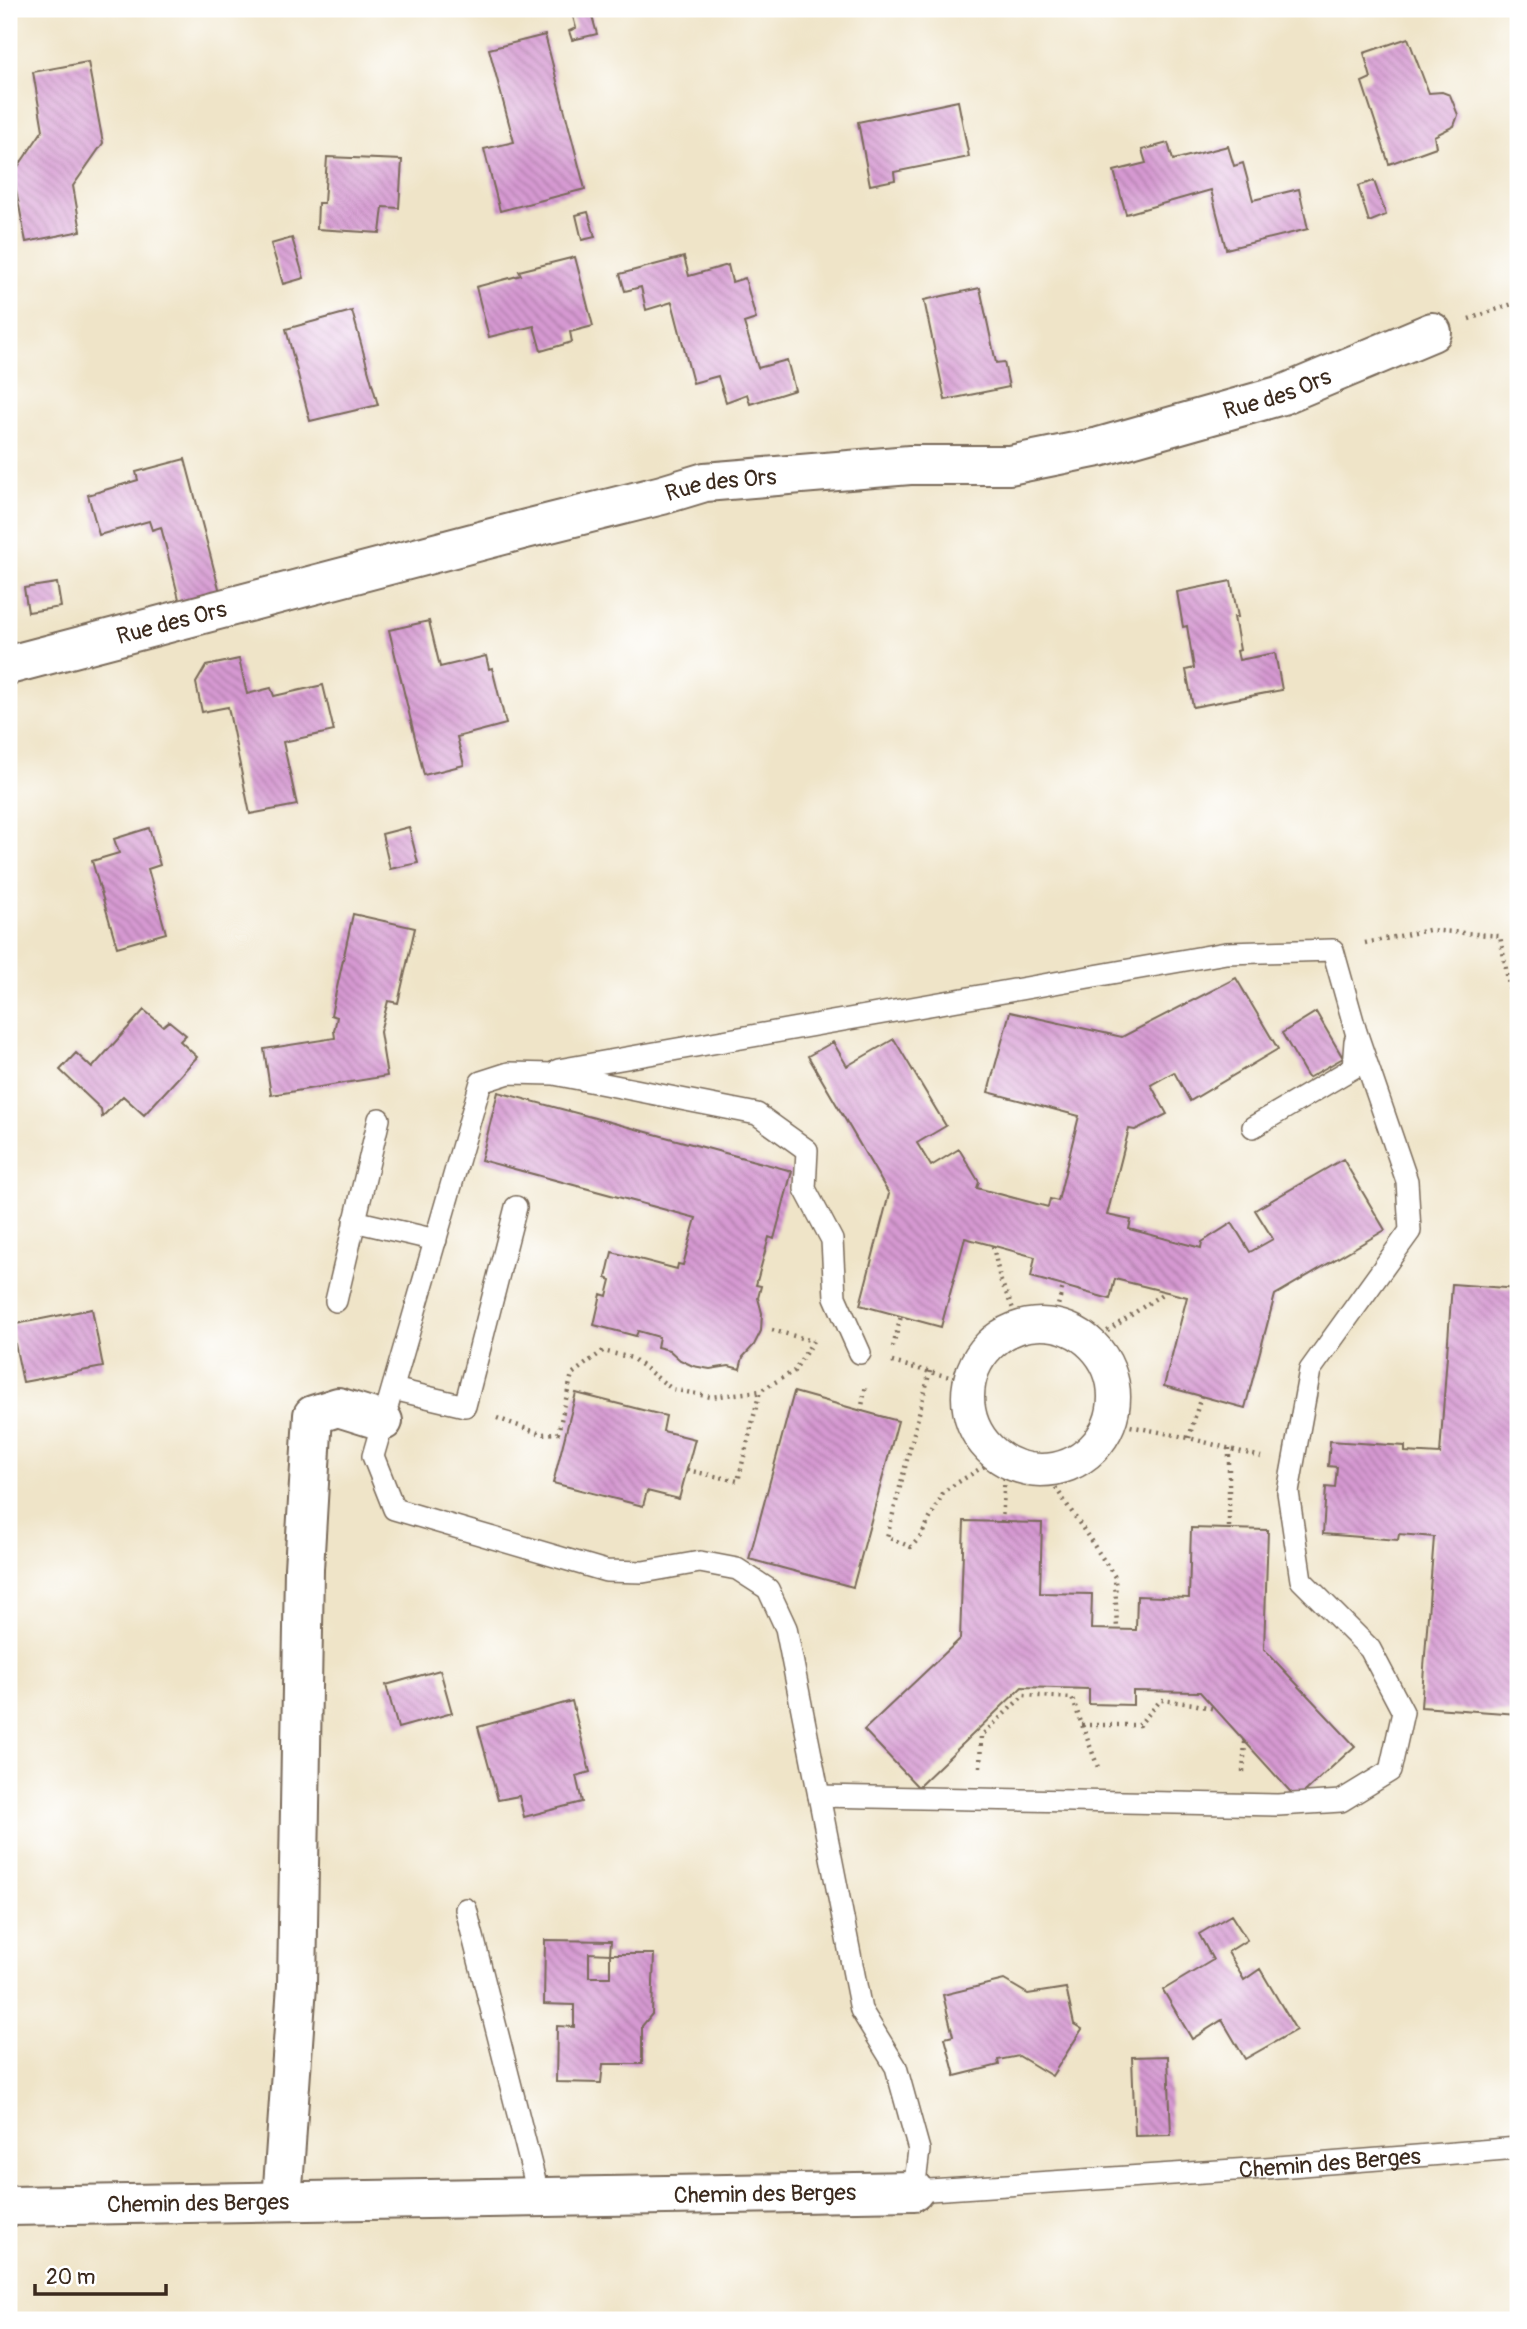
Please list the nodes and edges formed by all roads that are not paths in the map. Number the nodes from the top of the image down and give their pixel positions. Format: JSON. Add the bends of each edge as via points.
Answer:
{"nodes":[{"id":1,"x":1432,"y":332,"type":"road end"},
{"id":2,"x":9,"y":665,"type":"edge"},
{"id":3,"x":1356,"y":1032,"type":"junction"},
{"id":4,"x":539,"y":1074,"type":"junction"},
{"id":5,"x":379,"y":1119,"type":"dead end"},
{"id":6,"x":1253,"y":1127,"type":"dead end"},
{"id":7,"x":516,"y":1207,"type":"dead end"},
{"id":8,"x":355,"y":1221,"type":"junction"},
{"id":9,"x":436,"y":1240,"type":"junction"},
{"id":10,"x":336,"y":1301,"type":"dead end"},
{"id":11,"x":860,"y":1353,"type":"dead end"},
{"id":12,"x":388,"y":1405,"type":"junction"},
{"id":13,"x":1044,"y":1470,"type":"joint"},
{"id":14,"x":819,"y":1796,"type":"junction"},
{"id":15,"x":466,"y":1909,"type":"dead end"},
{"id":16,"x":1518,"y":2148,"type":"edge"},
{"id":17,"x":914,"y":2191,"type":"junction"},
{"id":18,"x":539,"y":2197,"type":"junction"},
{"id":19,"x":282,"y":2201,"type":"junction"},
{"id":20,"x":9,"y":2206,"type":"edge"}],
"edges":[{"from":1,"to":2,"type":"street","name":"Rue des Ors","via":[[1282,395],[1099,447],[1010,465],[910,464],[705,482]]},
{"from":3,"to":4,"type":"lane","via":[[1333,950],[1226,953]]},
{"from":3,"to":6,"type":"lane","via":[[1353,1068]]},
{"from":3,"to":14,"type":"lane","via":[[1407,1181],[1410,1231],[1310,1370],[1288,1492],[1301,1580],[1370,1649],[1403,1712],[1390,1771],[1340,1801],[1278,1805]]},
{"from":4,"to":9,"type":"lane","via":[[509,1073],[481,1082]]},
{"from":4,"to":11,"type":"lane","via":[[757,1114],[807,1150],[805,1189],[832,1240],[835,1297]]},
{"from":5,"to":8,"type":"lane"},
{"from":7,"to":12,"type":"lane","via":[[465,1406]]},
{"from":8,"to":9,"type":"lane"},
{"from":8,"to":10,"type":"lane"},
{"from":9,"to":12,"type":"lane"},
{"from":12,"to":14,"type":"lane","via":[[373,1456],[394,1509],[606,1571],[643,1572],[700,1562],[737,1569],[768,1589],[786,1628]]},
{"from":12,"to":19,"type":"street","via":[[338,1407],[313,1415],[304,1569],[297,1985]]},
{"from":13,"to":13,"type":"street","via":[[1025,1469],[989,1449],[976,1433],[967,1392],[982,1353],[997,1338],[1035,1324],[1076,1332],[1105,1362],[1112,1381],[1110,1422],[1100,1441],[1066,1466]]},
{"from":14,"to":17,"type":"lane","via":[[862,2010],[897,2067],[919,2150]]},
{"from":15,"to":18,"type":"lane"},
{"from":16,"to":17,"type":"lane","name":"Chemin des Berges"},
{"from":17,"to":18,"type":"street","name":"Chemin des Berges"},
{"from":18,"to":19,"type":"street","name":"Chemin des Berges"},
{"from":19,"to":20,"type":"street","name":"Chemin des Berges"}]}
